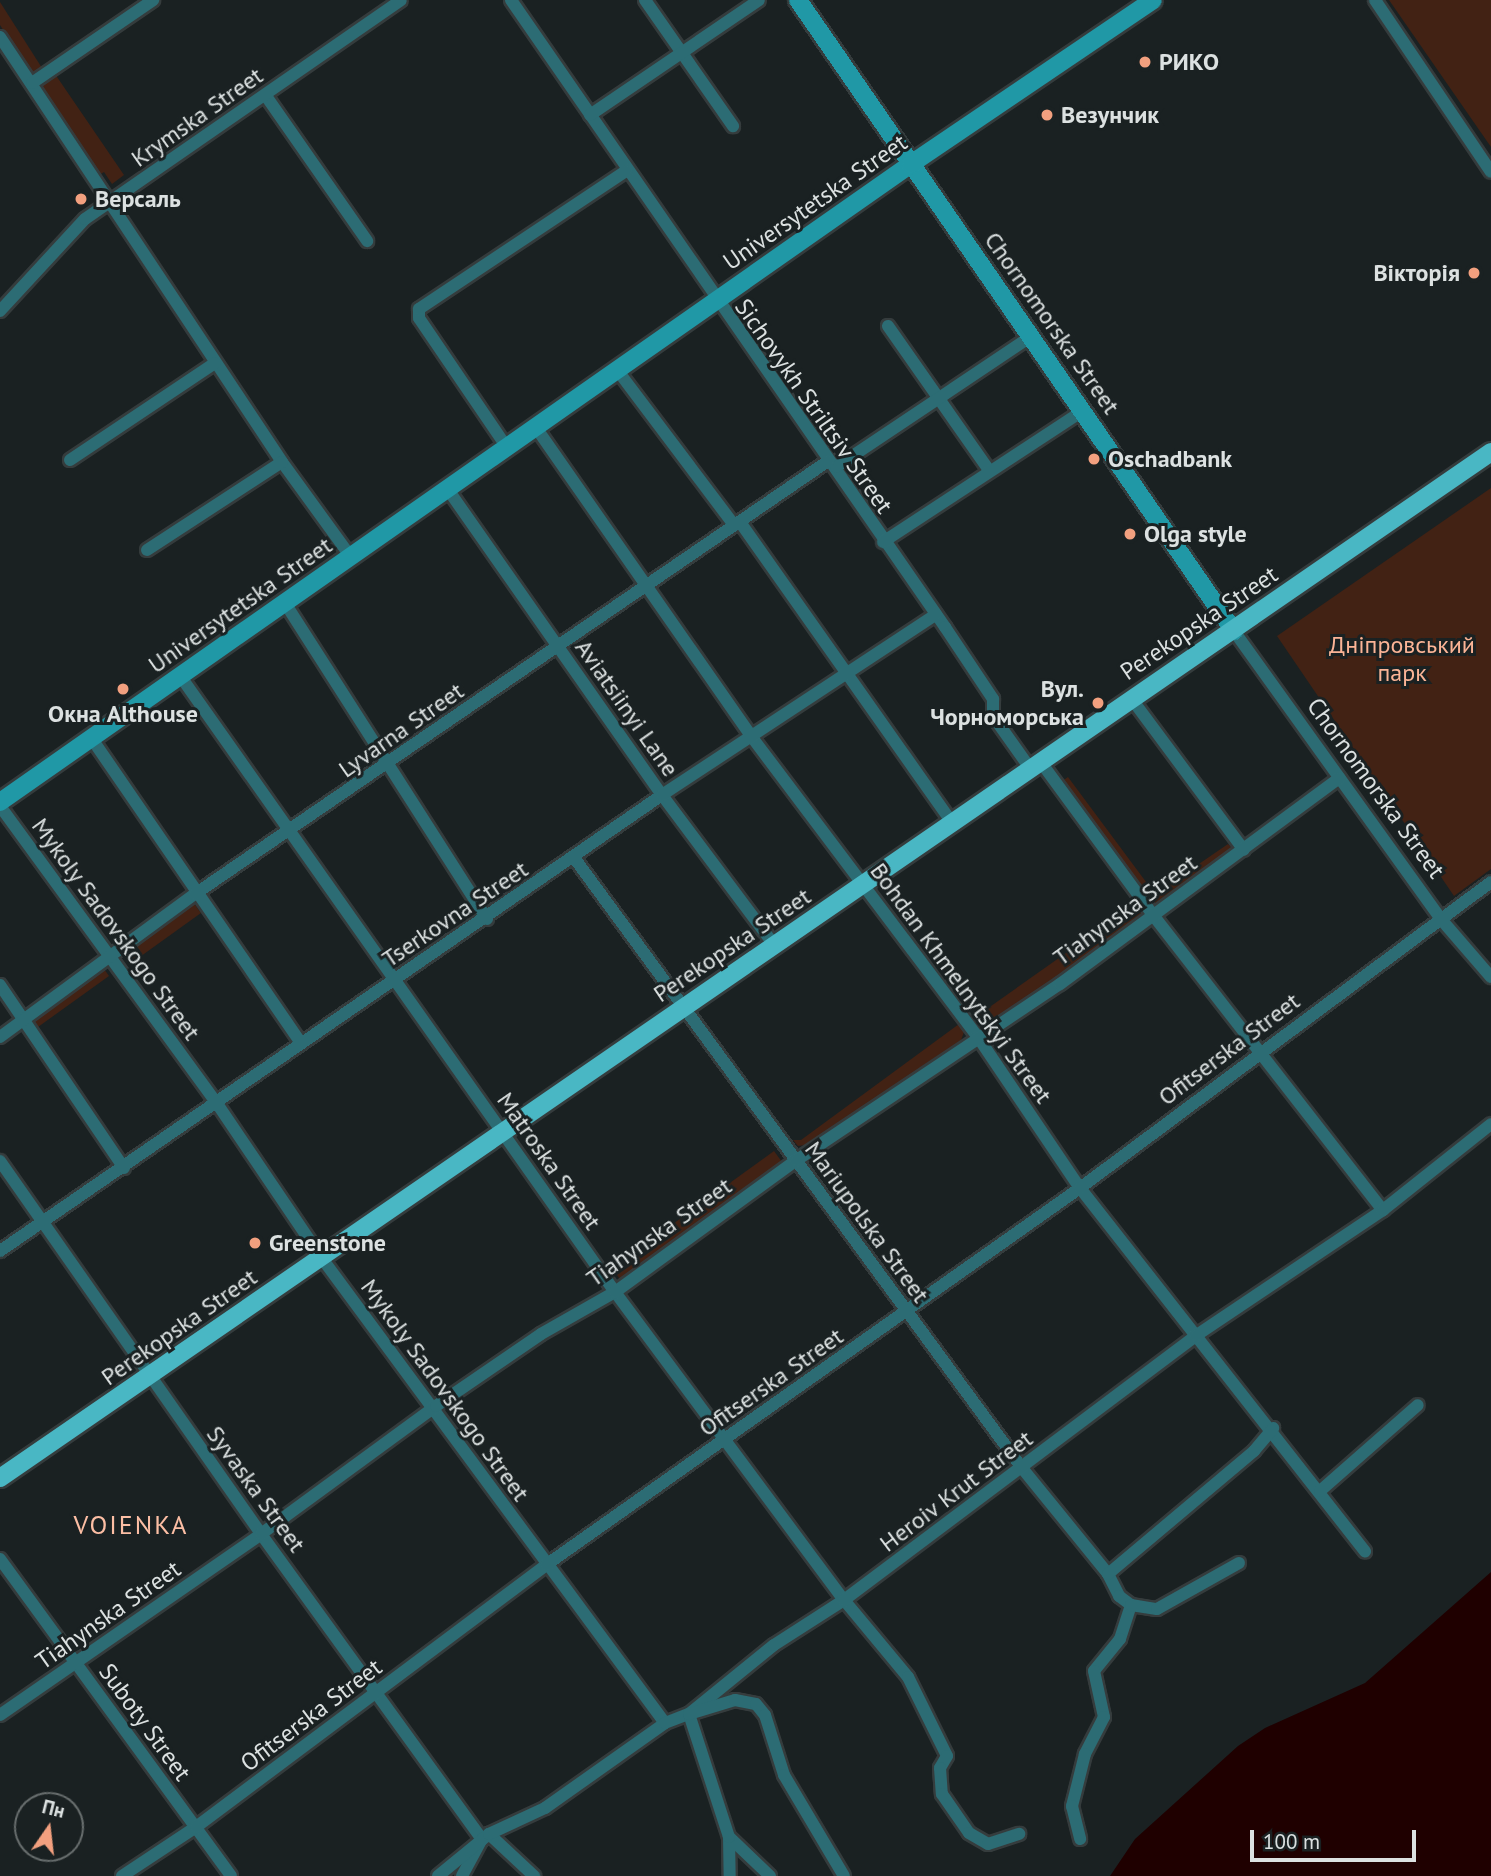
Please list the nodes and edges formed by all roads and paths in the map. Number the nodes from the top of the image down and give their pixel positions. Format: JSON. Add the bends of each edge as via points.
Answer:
{"nodes":[{"id":1,"x":153,"y":0,"type":"edge"},
{"id":2,"x":401,"y":0,"type":"edge"},
{"id":3,"x":511,"y":0,"type":"edge"},
{"id":4,"x":645,"y":0,"type":"edge"},
{"id":5,"x":759,"y":0,"type":"edge"},
{"id":6,"x":798,"y":0,"type":"edge"},
{"id":7,"x":1153,"y":0,"type":"edge"},
{"id":8,"x":1375,"y":0,"type":"edge"},
{"id":9,"x":0,"y":37,"type":"edge"},
{"id":10,"x":683,"y":52,"type":"junction"},
{"id":11,"x":32,"y":83,"type":"junction"},
{"id":12,"x":265,"y":96,"type":"junction"},
{"id":13,"x":590,"y":115,"type":"junction"},
{"id":14,"x":733,"y":126,"type":"dead end"},
{"id":15,"x":911,"y":164,"type":"junction"},
{"id":16,"x":626,"y":171,"type":"junction"},
{"id":17,"x":1491,"y":172,"type":"edge"},
{"id":18,"x":108,"y":203,"type":"junction"},
{"id":19,"x":367,"y":241,"type":"dead end"},
{"id":20,"x":716,"y":303,"type":"junction"},
{"id":21,"x":0,"y":311,"type":"edge"},
{"id":22,"x":888,"y":326,"type":"dead end"},
{"id":23,"x":1030,"y":337,"type":"junction"},
{"id":24,"x":215,"y":363,"type":"junction"},
{"id":25,"x":618,"y":371,"type":"junction"},
{"id":26,"x":941,"y":397,"type":"junction"},
{"id":27,"x":1083,"y":410,"type":"junction"},
{"id":28,"x":537,"y":429,"type":"junction"},
{"id":29,"x":508,"y":449,"type":"junction"},
{"id":30,"x":1491,"y":452,"type":"edge"},
{"id":31,"x":70,"y":460,"type":"dead end"},
{"id":32,"x":282,"y":462,"type":"junction"},
{"id":33,"x":832,"y":464,"type":"junction"},
{"id":34,"x":989,"y":470,"type":"junction"},
{"id":35,"x":449,"y":491,"type":"junction"},
{"id":36,"x":737,"y":523,"type":"junction"},
{"id":37,"x":883,"y":542,"type":"junction"},
{"id":38,"x":147,"y":550,"type":"dead end"},
{"id":39,"x":351,"y":557,"type":"junction"},
{"id":40,"x":644,"y":585,"type":"junction"},
{"id":41,"x":285,"y":603,"type":"junction"},
{"id":42,"x":936,"y":614,"type":"junction"},
{"id":43,"x":1234,"y":631,"type":"junction"},
{"id":44,"x":558,"y":646,"type":"junction"},
{"id":45,"x":846,"y":674,"type":"junction"},
{"id":46,"x":181,"y":677,"type":"junction"},
{"id":47,"x":1131,"y":698,"type":"junction"},
{"id":48,"x":751,"y":736,"type":"junction"},
{"id":49,"x":92,"y":739,"type":"junction"},
{"id":50,"x":390,"y":763,"type":"junction"},
{"id":51,"x":1035,"y":765,"type":"junction"},
{"id":52,"x":1339,"y":778,"type":"junction"},
{"id":53,"x":662,"y":795,"type":"junction"},
{"id":54,"x":0,"y":804,"type":"edge"},
{"id":55,"x":953,"y":824,"type":"junction"},
{"id":56,"x":290,"y":832,"type":"junction"},
{"id":57,"x":1244,"y":850,"type":"junction"},
{"id":58,"x":575,"y":859,"type":"junction"},
{"id":59,"x":1491,"y":882,"type":"edge"},
{"id":60,"x":865,"y":885,"type":"junction"},
{"id":61,"x":195,"y":894,"type":"junction"},
{"id":62,"x":1153,"y":915,"type":"junction"},
{"id":63,"x":1440,"y":918,"type":"junction"},
{"id":64,"x":487,"y":919,"type":"junction"},
{"id":65,"x":775,"y":946,"type":"junction"},
{"id":66,"x":109,"y":959,"type":"junction"},
{"id":67,"x":1491,"y":977,"type":"edge"},
{"id":68,"x":395,"y":980,"type":"junction"},
{"id":69,"x":0,"y":985,"type":"edge"},
{"id":70,"x":685,"y":1007,"type":"junction"},
{"id":71,"x":25,"y":1020,"type":"junction"},
{"id":72,"x":0,"y":1037,"type":"edge"},
{"id":73,"x":978,"y":1037,"type":"junction"},
{"id":74,"x":301,"y":1043,"type":"junction"},
{"id":75,"x":1261,"y":1050,"type":"junction"},
{"id":76,"x":218,"y":1104,"type":"junction"},
{"id":77,"x":1491,"y":1124,"type":"edge"},
{"id":78,"x":503,"y":1132,"type":"junction"},
{"id":79,"x":797,"y":1160,"type":"junction"},
{"id":80,"x":0,"y":1161,"type":"edge"},
{"id":81,"x":124,"y":1168,"type":"junction"},
{"id":82,"x":1080,"y":1188,"type":"junction"},
{"id":83,"x":1383,"y":1210,"type":"junction"},
{"id":84,"x":42,"y":1222,"type":"junction"},
{"id":85,"x":0,"y":1251,"type":"edge"},
{"id":86,"x":321,"y":1257,"type":"junction"},
{"id":87,"x":615,"y":1292,"type":"junction"},
{"id":88,"x":907,"y":1313,"type":"junction"},
{"id":89,"x":1197,"y":1335,"type":"junction"},
{"id":90,"x":151,"y":1377,"type":"junction"},
{"id":91,"x":1418,"y":1405,"type":"dead end"},
{"id":92,"x":436,"y":1406,"type":"junction"},
{"id":93,"x":1273,"y":1428,"type":"junction"},
{"id":94,"x":726,"y":1439,"type":"junction"},
{"id":95,"x":1022,"y":1468,"type":"junction"},
{"id":96,"x":0,"y":1478,"type":"edge"},
{"id":97,"x":1320,"y":1492,"type":"junction"},
{"id":98,"x":261,"y":1534,"type":"junction"},
{"id":99,"x":1365,"y":1551,"type":"dead end"},
{"id":100,"x":0,"y":1559,"type":"edge"},
{"id":101,"x":1239,"y":1563,"type":"dead end"},
{"id":102,"x":546,"y":1565,"type":"junction"},
{"id":103,"x":1108,"y":1574,"type":"junction"},
{"id":104,"x":844,"y":1600,"type":"junction"},
{"id":105,"x":1131,"y":1605,"type":"junction"},
{"id":106,"x":75,"y":1663,"type":"junction"},
{"id":107,"x":378,"y":1691,"type":"junction"},
{"id":108,"x":689,"y":1714,"type":"junction"},
{"id":109,"x":0,"y":1715,"type":"edge"},
{"id":110,"x":665,"y":1723,"type":"junction"},
{"id":111,"x":196,"y":1827,"type":"junction"},
{"id":112,"x":1019,"y":1834,"type":"dead end"},
{"id":113,"x":486,"y":1837,"type":"junction"},
{"id":114,"x":729,"y":1837,"type":"junction"},
{"id":115,"x":1080,"y":1839,"type":"dead end"},
{"id":116,"x":122,"y":1876,"type":"edge"},
{"id":117,"x":232,"y":1876,"type":"edge"},
{"id":118,"x":438,"y":1876,"type":"edge"},
{"id":119,"x":462,"y":1876,"type":"edge"},
{"id":120,"x":534,"y":1876,"type":"edge"},
{"id":121,"x":730,"y":1876,"type":"edge"},
{"id":122,"x":770,"y":1876,"type":"edge"},
{"id":123,"x":844,"y":1876,"type":"edge"}],
"edges":[{"from":1,"to":11,"type":"street"},
{"from":2,"to":12,"type":"street","name":"Krymska Street"},
{"from":3,"to":13,"type":"street","name":"Sichovykh Striltsiv Street"},
{"from":4,"to":10,"type":"street"},
{"from":5,"to":10,"type":"street"},
{"from":6,"to":15,"type":"street","name":"Chornomorska Street"},
{"from":7,"to":15,"type":"street","name":"Universytetska Street"},
{"from":8,"to":17,"type":"street"},
{"from":9,"to":11,"type":"street"},
{"from":10,"to":13,"type":"street"},
{"from":10,"to":14,"type":"street"},
{"from":11,"to":18,"type":"street"},
{"from":12,"to":18,"type":"street","name":"Krymska Street"},
{"from":12,"to":19,"type":"street"},
{"from":13,"to":16,"type":"street","name":"Sichovykh Striltsiv Street"},
{"from":15,"to":20,"type":"street","name":"Universytetska Street"},
{"from":15,"to":23,"type":"street","name":"Chornomorska Street"},
{"from":16,"to":20,"type":"street","name":"Sichovykh Striltsiv Street"},
{"from":16,"to":29,"type":"street","via":[[419,309],[419,318]]},
{"from":18,"to":21,"type":"street","name":"Krymska Street","via":[[85,219]]},
{"from":18,"to":24,"type":"street"},
{"from":20,"to":25,"type":"street","name":"Universytetska Street"},
{"from":20,"to":33,"type":"street","name":"Sichovykh Striltsiv Street"},
{"from":22,"to":26,"type":"street"},
{"from":23,"to":26,"type":"street","name":"Lyvarna Street"},
{"from":23,"to":27,"type":"street","name":"Chornomorska Street"},
{"from":24,"to":31,"type":"street"},
{"from":24,"to":32,"type":"street"},
{"from":25,"to":28,"type":"street","name":"Universytetska Street"},
{"from":25,"to":36,"type":"street"},
{"from":26,"to":33,"type":"street","name":"Lyvarna Street"},
{"from":26,"to":34,"type":"street"},
{"from":27,"to":34,"type":"street"},
{"from":27,"to":43,"type":"street","name":"Chornomorska Street"},
{"from":28,"to":29,"type":"street","name":"Universytetska Street"},
{"from":28,"to":40,"type":"street","name":"Bohdan Khmelnytskyi Street"},
{"from":29,"to":35,"type":"street","name":"Universytetska Street"},
{"from":30,"to":43,"type":"main road","name":"Perekopska Street"},
{"from":32,"to":38,"type":"street"},
{"from":32,"to":39,"type":"street"},
{"from":33,"to":36,"type":"street","name":"Lyvarna Street"},
{"from":33,"to":37,"type":"street","name":"Sichovykh Striltsiv Street"},
{"from":34,"to":37,"type":"street"},
{"from":35,"to":39,"type":"street","name":"Universytetska Street"},
{"from":35,"to":44,"type":"street","name":"Aviatsiinyi Lane"},
{"from":36,"to":40,"type":"street","name":"Lyvarna Street"},
{"from":36,"to":45,"type":"street"},
{"from":37,"to":42,"type":"street","name":"Sichovykh Striltsiv Street"},
{"from":39,"to":41,"type":"street","name":"Universytetska Street"},
{"from":40,"to":44,"type":"street","name":"Lyvarna Street"},
{"from":40,"to":48,"type":"street","name":"Bohdan Khmelnytskyi Street"},
{"from":41,"to":46,"type":"street","name":"Universytetska Street"},
{"from":41,"to":50,"type":"street"},
{"from":42,"to":45,"type":"street","name":"Tserkovna Street"},
{"from":42,"to":51,"type":"street","name":"Sichovykh Striltsiv Street","via":[[993,699],[993,716]]},
{"from":43,"to":47,"type":"main road","name":"Perekopska Street"},
{"from":43,"to":52,"type":"street","name":"Chornomorska Street"},
{"from":44,"to":50,"type":"street","name":"Lyvarna Street"},
{"from":44,"to":53,"type":"street","name":"Aviatsiinyi Lane"},
{"from":45,"to":48,"type":"street","name":"Tserkovna Street"},
{"from":45,"to":55,"type":"street"},
{"from":46,"to":49,"type":"street","name":"Universytetska Street"},
{"from":46,"to":56,"type":"street","name":"Matroska Street"},
{"from":47,"to":51,"type":"main road","name":"Perekopska Street"},
{"from":47,"to":57,"type":"street"},
{"from":48,"to":53,"type":"street","name":"Tserkovna Street"},
{"from":48,"to":60,"type":"street","name":"Bohdan Khmelnytskyi Street"},
{"from":49,"to":54,"type":"street","name":"Universytetska Street"},
{"from":49,"to":61,"type":"street"},
{"from":50,"to":56,"type":"street","name":"Lyvarna Street"},
{"from":50,"to":64,"type":"street"},
{"from":51,"to":55,"type":"main road","name":"Perekopska Street"},
{"from":51,"to":62,"type":"street","name":"Sichovykh Striltsiv Street"},
{"from":52,"to":57,"type":"street","name":"Tiahynska Street"},
{"from":52,"to":63,"type":"street","name":"Chornomorska Street"},
{"from":53,"to":58,"type":"street","name":"Tserkovna Street"},
{"from":53,"to":65,"type":"street","name":"Aviatsiinyi Lane"},
{"from":54,"to":66,"type":"street","name":"Mykoly Sadovskogo Street"},
{"from":55,"to":60,"type":"main road","name":"Perekopska Street"},
{"from":56,"to":61,"type":"street","name":"Lyvarna Street"},
{"from":56,"to":68,"type":"street","name":"Matroska Street"},
{"from":57,"to":62,"type":"street","name":"Tiahynska Street"},
{"from":58,"to":64,"type":"street","name":"Tserkovna Street"},
{"from":58,"to":70,"type":"street","name":"Mariupolska Street"},
{"from":59,"to":63,"type":"street","name":"Ofitserska Street"},
{"from":60,"to":65,"type":"main road","name":"Perekopska Street"},
{"from":60,"to":73,"type":"street","name":"Bohdan Khmelnytskyi Street"},
{"from":61,"to":66,"type":"street","name":"Lyvarna Street"},
{"from":61,"to":74,"type":"street"},
{"from":62,"to":73,"type":"street","name":"Tiahynska Street"},
{"from":62,"to":75,"type":"street","name":"Sichovykh Striltsiv Street"},
{"from":63,"to":67,"type":"street","name":"Chornomorska Street"},
{"from":63,"to":75,"type":"street","name":"Ofitserska Street"},
{"from":64,"to":68,"type":"street","name":"Tserkovna Street"},
{"from":65,"to":70,"type":"main road","name":"Perekopska Street"},
{"from":66,"to":71,"type":"street","name":"Lyvarna Street"},
{"from":66,"to":76,"type":"street","name":"Mykoly Sadovskogo Street"},
{"from":68,"to":74,"type":"street","name":"Tserkovna Street"},
{"from":68,"to":78,"type":"street","name":"Matroska Street"},
{"from":69,"to":71,"type":"street"},
{"from":70,"to":78,"type":"main road","name":"Perekopska Street"},
{"from":70,"to":79,"type":"street","name":"Mariupolska Street"},
{"from":71,"to":72,"type":"street","name":"Lyvarna Street"},
{"from":71,"to":81,"type":"street"},
{"from":73,"to":79,"type":"street","name":"Tiahynska Street"},
{"from":73,"to":82,"type":"street","name":"Bohdan Khmelnytskyi Street"},
{"from":74,"to":76,"type":"street","name":"Tserkovna Street"},
{"from":75,"to":82,"type":"street","name":"Ofitserska Street"},
{"from":75,"to":83,"type":"street","name":"Sichovykh Striltsiv Street"},
{"from":76,"to":81,"type":"street","name":"Tserkovna Street"},
{"from":76,"to":86,"type":"street","name":"Mykoly Sadovskogo Street"},
{"from":77,"to":83,"type":"street","name":"Heroiv Krut Street"},
{"from":78,"to":86,"type":"main road","name":"Perekopska Street"},
{"from":78,"to":87,"type":"street","name":"Matroska Street"},
{"from":79,"to":87,"type":"street","name":"Tiahynska Street"},
{"from":79,"to":88,"type":"street","name":"Mariupolska Street"},
{"from":80,"to":84,"type":"street","name":"Syvaska Street"},
{"from":81,"to":84,"type":"street","name":"Tserkovna Street"},
{"from":82,"to":88,"type":"street","name":"Ofitserska Street"},
{"from":82,"to":89,"type":"street","name":"Bohdan Khmelnytskyi Street"},
{"from":83,"to":89,"type":"street","name":"Heroiv Krut Street"},
{"from":84,"to":85,"type":"street","name":"Tserkovna Street"},
{"from":84,"to":90,"type":"street","name":"Syvaska Street"},
{"from":86,"to":90,"type":"main road","name":"Perekopska Street"},
{"from":86,"to":92,"type":"street","name":"Mykoly Sadovskogo Street"},
{"from":87,"to":92,"type":"street","name":"Tiahynska Street","via":[[541,1334]]},
{"from":87,"to":94,"type":"street","name":"Matroska Street"},
{"from":88,"to":94,"type":"street","name":"Ofitserska Street"},
{"from":88,"to":95,"type":"street","name":"Mariupolska Street"},
{"from":89,"to":93,"type":"street","name":"Bohdan Khmelnytskyi Street"},
{"from":89,"to":95,"type":"street","name":"Heroiv Krut Street"},
{"from":90,"to":96,"type":"main road","name":"Perekopska Street"},
{"from":90,"to":98,"type":"street","name":"Syvaska Street"},
{"from":91,"to":97,"type":"street"},
{"from":92,"to":98,"type":"street","name":"Tiahynska Street"},
{"from":92,"to":102,"type":"street","name":"Mykoly Sadovskogo Street"},
{"from":93,"to":97,"type":"street","name":"Bohdan Khmelnytskyi Street"},
{"from":93,"to":103,"type":"street","via":[[1255,1451]]},
{"from":94,"to":102,"type":"street","name":"Ofitserska Street"},
{"from":94,"to":104,"type":"street","name":"Matroska Street"},
{"from":95,"to":103,"type":"street","name":"Mariupolska Street"},
{"from":95,"to":104,"type":"street","name":"Heroiv Krut Street"},
{"from":97,"to":99,"type":"street","name":"Bohdan Khmelnytskyi Street"},
{"from":98,"to":106,"type":"street","name":"Tiahynska Street"},
{"from":98,"to":107,"type":"street","name":"Syvaska Street"},
{"from":100,"to":106,"type":"street","name":"Suboty Street"},
{"from":101,"to":105,"type":"street","via":[[1157,1609]]},
{"from":102,"to":107,"type":"street","name":"Ofitserska Street"},
{"from":102,"to":110,"type":"street","name":"Mykoly Sadovskogo Street"},
{"from":103,"to":105,"type":"street","name":"Mariupolska Street","via":[[1119,1597]]},
{"from":104,"to":108,"type":"street","name":"Heroiv Krut Street","via":[[774,1645]]},
{"from":104,"to":112,"type":"street","name":"Matroska Street","via":[[908,1677],[947,1756],[940,1768],[942,1794],[969,1833],[988,1844]]},
{"from":105,"to":115,"type":"street","via":[[1120,1639],[1094,1671],[1104,1717],[1085,1754],[1072,1806]]},
{"from":106,"to":109,"type":"street","name":"Tiahynska Street"},
{"from":106,"to":111,"type":"street","name":"Suboty Street"},
{"from":107,"to":111,"type":"street","name":"Ofitserska Street"},
{"from":107,"to":113,"type":"street","name":"Syvaska Street"},
{"from":108,"to":110,"type":"street","name":"Heroiv Krut Street"},
{"from":108,"to":114,"type":"street"},
{"from":108,"to":123,"type":"street","via":[[735,1700],[756,1704],[765,1715],[784,1775]]},
{"from":110,"to":113,"type":"street","name":"Heroiv Krut Street","via":[[545,1808]]},
{"from":111,"to":116,"type":"street","name":"Ofitserska Street"},
{"from":111,"to":117,"type":"street","name":"Suboty Street"},
{"from":113,"to":118,"type":"street","name":"Heroiv Krut Street"},
{"from":113,"to":119,"type":"street"},
{"from":113,"to":120,"type":"street","name":"Syvaska Street"},
{"from":114,"to":121,"type":"street"},
{"from":114,"to":122,"type":"street"}]}
